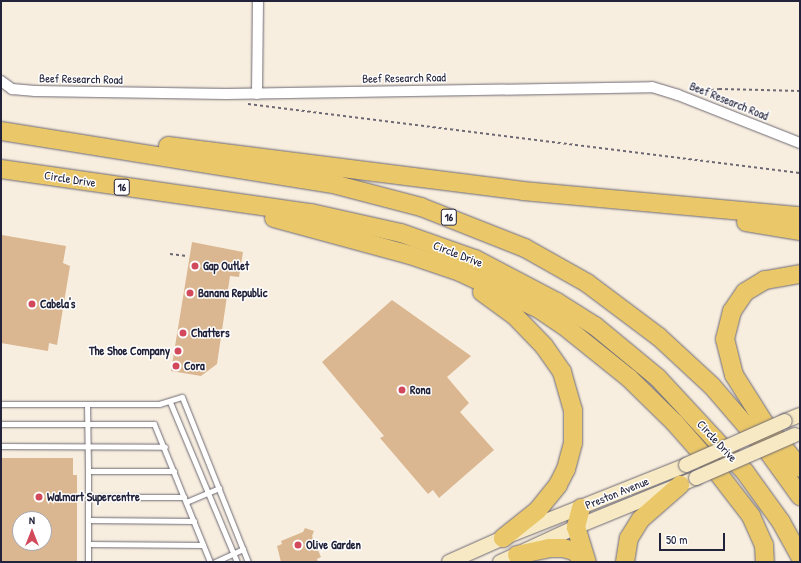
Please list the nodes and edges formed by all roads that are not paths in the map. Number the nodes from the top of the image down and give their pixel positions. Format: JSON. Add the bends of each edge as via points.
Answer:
{"nodes":[{"id":1,"x":258,"y":1,"type":"edge"},
{"id":2,"x":1,"y":81,"type":"edge"},
{"id":3,"x":258,"y":94,"type":"junction"},
{"id":4,"x":1,"y":125,"type":"edge"},
{"id":5,"x":1,"y":131,"type":"edge"},
{"id":6,"x":800,"y":143,"type":"edge"},
{"id":7,"x":1,"y":169,"type":"edge"},
{"id":8,"x":523,"y":191,"type":"junction"},
{"id":9,"x":242,"y":205,"type":"junction"},
{"id":10,"x":800,"y":216,"type":"edge"},
{"id":11,"x":800,"y":231,"type":"edge"},
{"id":12,"x":410,"y":255,"type":"junction"},
{"id":13,"x":800,"y":274,"type":"edge"},
{"id":14,"x":170,"y":402,"type":"junction"},
{"id":15,"x":1,"y":404,"type":"edge"},
{"id":16,"x":87,"y":404,"type":"junction"},
{"id":17,"x":800,"y":415,"type":"edge"},
{"id":18,"x":87,"y":423,"type":"junction"},
{"id":19,"x":1,"y":424,"type":"edge"},
{"id":20,"x":797,"y":434,"type":"edge"},
{"id":21,"x":1,"y":446,"type":"edge"},
{"id":22,"x":88,"y":446,"type":"junction"},
{"id":23,"x":165,"y":447,"type":"junction"},
{"id":24,"x":800,"y":468,"type":"edge"},
{"id":25,"x":88,"y":471,"type":"junction"},
{"id":26,"x":174,"y":472,"type":"junction"},
{"id":27,"x":680,"y":485,"type":"junction"},
{"id":28,"x":219,"y":488,"type":"junction"},
{"id":29,"x":208,"y":493,"type":"junction"},
{"id":30,"x":800,"y":496,"type":"edge"},
{"id":31,"x":88,"y":497,"type":"junction"},
{"id":32,"x":184,"y":497,"type":"junction"},
{"id":33,"x":186,"y":502,"type":"junction"},
{"id":34,"x":582,"y":508,"type":"junction"},
{"id":35,"x":88,"y":520,"type":"junction"},
{"id":36,"x":194,"y":521,"type":"junction"},
{"id":37,"x":576,"y":526,"type":"junction"},
{"id":38,"x":503,"y":538,"type":"junction"},
{"id":39,"x":88,"y":544,"type":"junction"},
{"id":40,"x":203,"y":545,"type":"junction"},
{"id":41,"x":243,"y":549,"type":"junction"},
{"id":42,"x":233,"y":554,"type":"junction"},
{"id":43,"x":517,"y":555,"type":"junction"},
{"id":44,"x":800,"y":556,"type":"edge"},
{"id":45,"x":88,"y":562,"type":"edge"},
{"id":46,"x":210,"y":562,"type":"edge"},
{"id":47,"x":214,"y":562,"type":"edge"},
{"id":48,"x":237,"y":562,"type":"edge"},
{"id":49,"x":248,"y":562,"type":"edge"},
{"id":50,"x":448,"y":562,"type":"edge"},
{"id":51,"x":500,"y":562,"type":"edge"},
{"id":52,"x":586,"y":562,"type":"edge"},
{"id":53,"x":625,"y":562,"type":"edge"},
{"id":54,"x":765,"y":562,"type":"edge"}],
"edges":[{"from":1,"to":3,"type":"street"},
{"from":2,"to":3,"type":"street","name":"Beef Research Road","via":[[12,89],[35,91]]},
{"from":3,"to":6,"type":"street","name":"Beef Research Road","via":[[652,87]]},
{"from":4,"to":8,"type":"highway"},
{"from":5,"to":30,"type":"highway","number":"16","via":[[337,185],[421,207],[524,248],[587,283],[659,337],[717,391],[767,450]]},
{"from":7,"to":9,"type":"highway","name":"Circle Drive","number":"16"},
{"from":8,"to":10,"type":"highway"},
{"from":8,"to":11,"type":"highway","via":[[593,204]]},
{"from":9,"to":12,"type":"highway","via":[[258,214]]},
{"from":9,"to":44,"type":"highway","name":"Circle Drive","number":"16","via":[[311,213],[401,233],[475,259],[557,302],[595,326],[640,363],[719,442],[763,496]]},
{"from":12,"to":38,"type":"highway","via":[[478,290],[514,315],[552,356],[569,390],[574,432],[563,477],[538,510]]},
{"from":12,"to":54,"type":"highway","via":[[460,272],[539,309],[584,340],[629,378],[688,436],[751,516],[764,545]]},
{"from":13,"to":24,"type":"highway","via":[[765,280],[745,292],[732,311],[726,339],[734,375],[765,424]]},
{"from":14,"to":16,"type":"lane"},
{"from":14,"to":28,"type":"lane","via":[[182,397]]},
{"from":14,"to":29,"type":"lane"},
{"from":15,"to":16,"type":"lane"},
{"from":16,"to":18,"type":"lane"},
{"from":17,"to":34,"type":"main road","name":"Preston Avenue","bridge":true,"via":[[686,466]]},
{"from":18,"to":19,"type":"lane"},
{"from":18,"to":22,"type":"lane"},
{"from":18,"to":23,"type":"lane","via":[[154,424]]},
{"from":20,"to":27,"type":"main road","name":"Preston Avenue","bridge":true},
{"from":21,"to":22,"type":"lane"},
{"from":22,"to":23,"type":"lane"},
{"from":22,"to":25,"type":"lane"},
{"from":23,"to":26,"type":"lane"},
{"from":25,"to":26,"type":"lane"},
{"from":25,"to":31,"type":"lane"},
{"from":26,"to":32,"type":"lane"},
{"from":27,"to":37,"type":"main road","name":"Preston Avenue"},
{"from":27,"to":53,"type":"highway","via":[[641,519],[629,538]]},
{"from":28,"to":29,"type":"lane"},
{"from":28,"to":41,"type":"lane"},
{"from":29,"to":33,"type":"lane"},
{"from":29,"to":42,"type":"lane"},
{"from":31,"to":32,"type":"lane"},
{"from":31,"to":35,"type":"lane"},
{"from":32,"to":33,"type":"lane"},
{"from":33,"to":36,"type":"lane"},
{"from":34,"to":37,"type":"highway"},
{"from":34,"to":38,"type":"main road","name":"Preston Avenue"},
{"from":35,"to":36,"type":"lane"},
{"from":35,"to":39,"type":"lane"},
{"from":36,"to":40,"type":"lane"},
{"from":37,"to":43,"type":"main road","name":"Preston Avenue"},
{"from":37,"to":52,"type":"highway"},
{"from":38,"to":50,"type":"main road","name":"Preston Avenue"},
{"from":39,"to":40,"type":"lane"},
{"from":39,"to":45,"type":"lane"},
{"from":40,"to":46,"type":"lane"},
{"from":41,"to":42,"type":"lane"},
{"from":41,"to":49,"type":"lane"},
{"from":42,"to":47,"type":"lane"},
{"from":42,"to":48,"type":"lane"},
{"from":43,"to":51,"type":"main road","name":"Preston Avenue"},
{"from":43,"to":52,"type":"highway","via":[[549,548],[563,548],[574,551]]}]}
